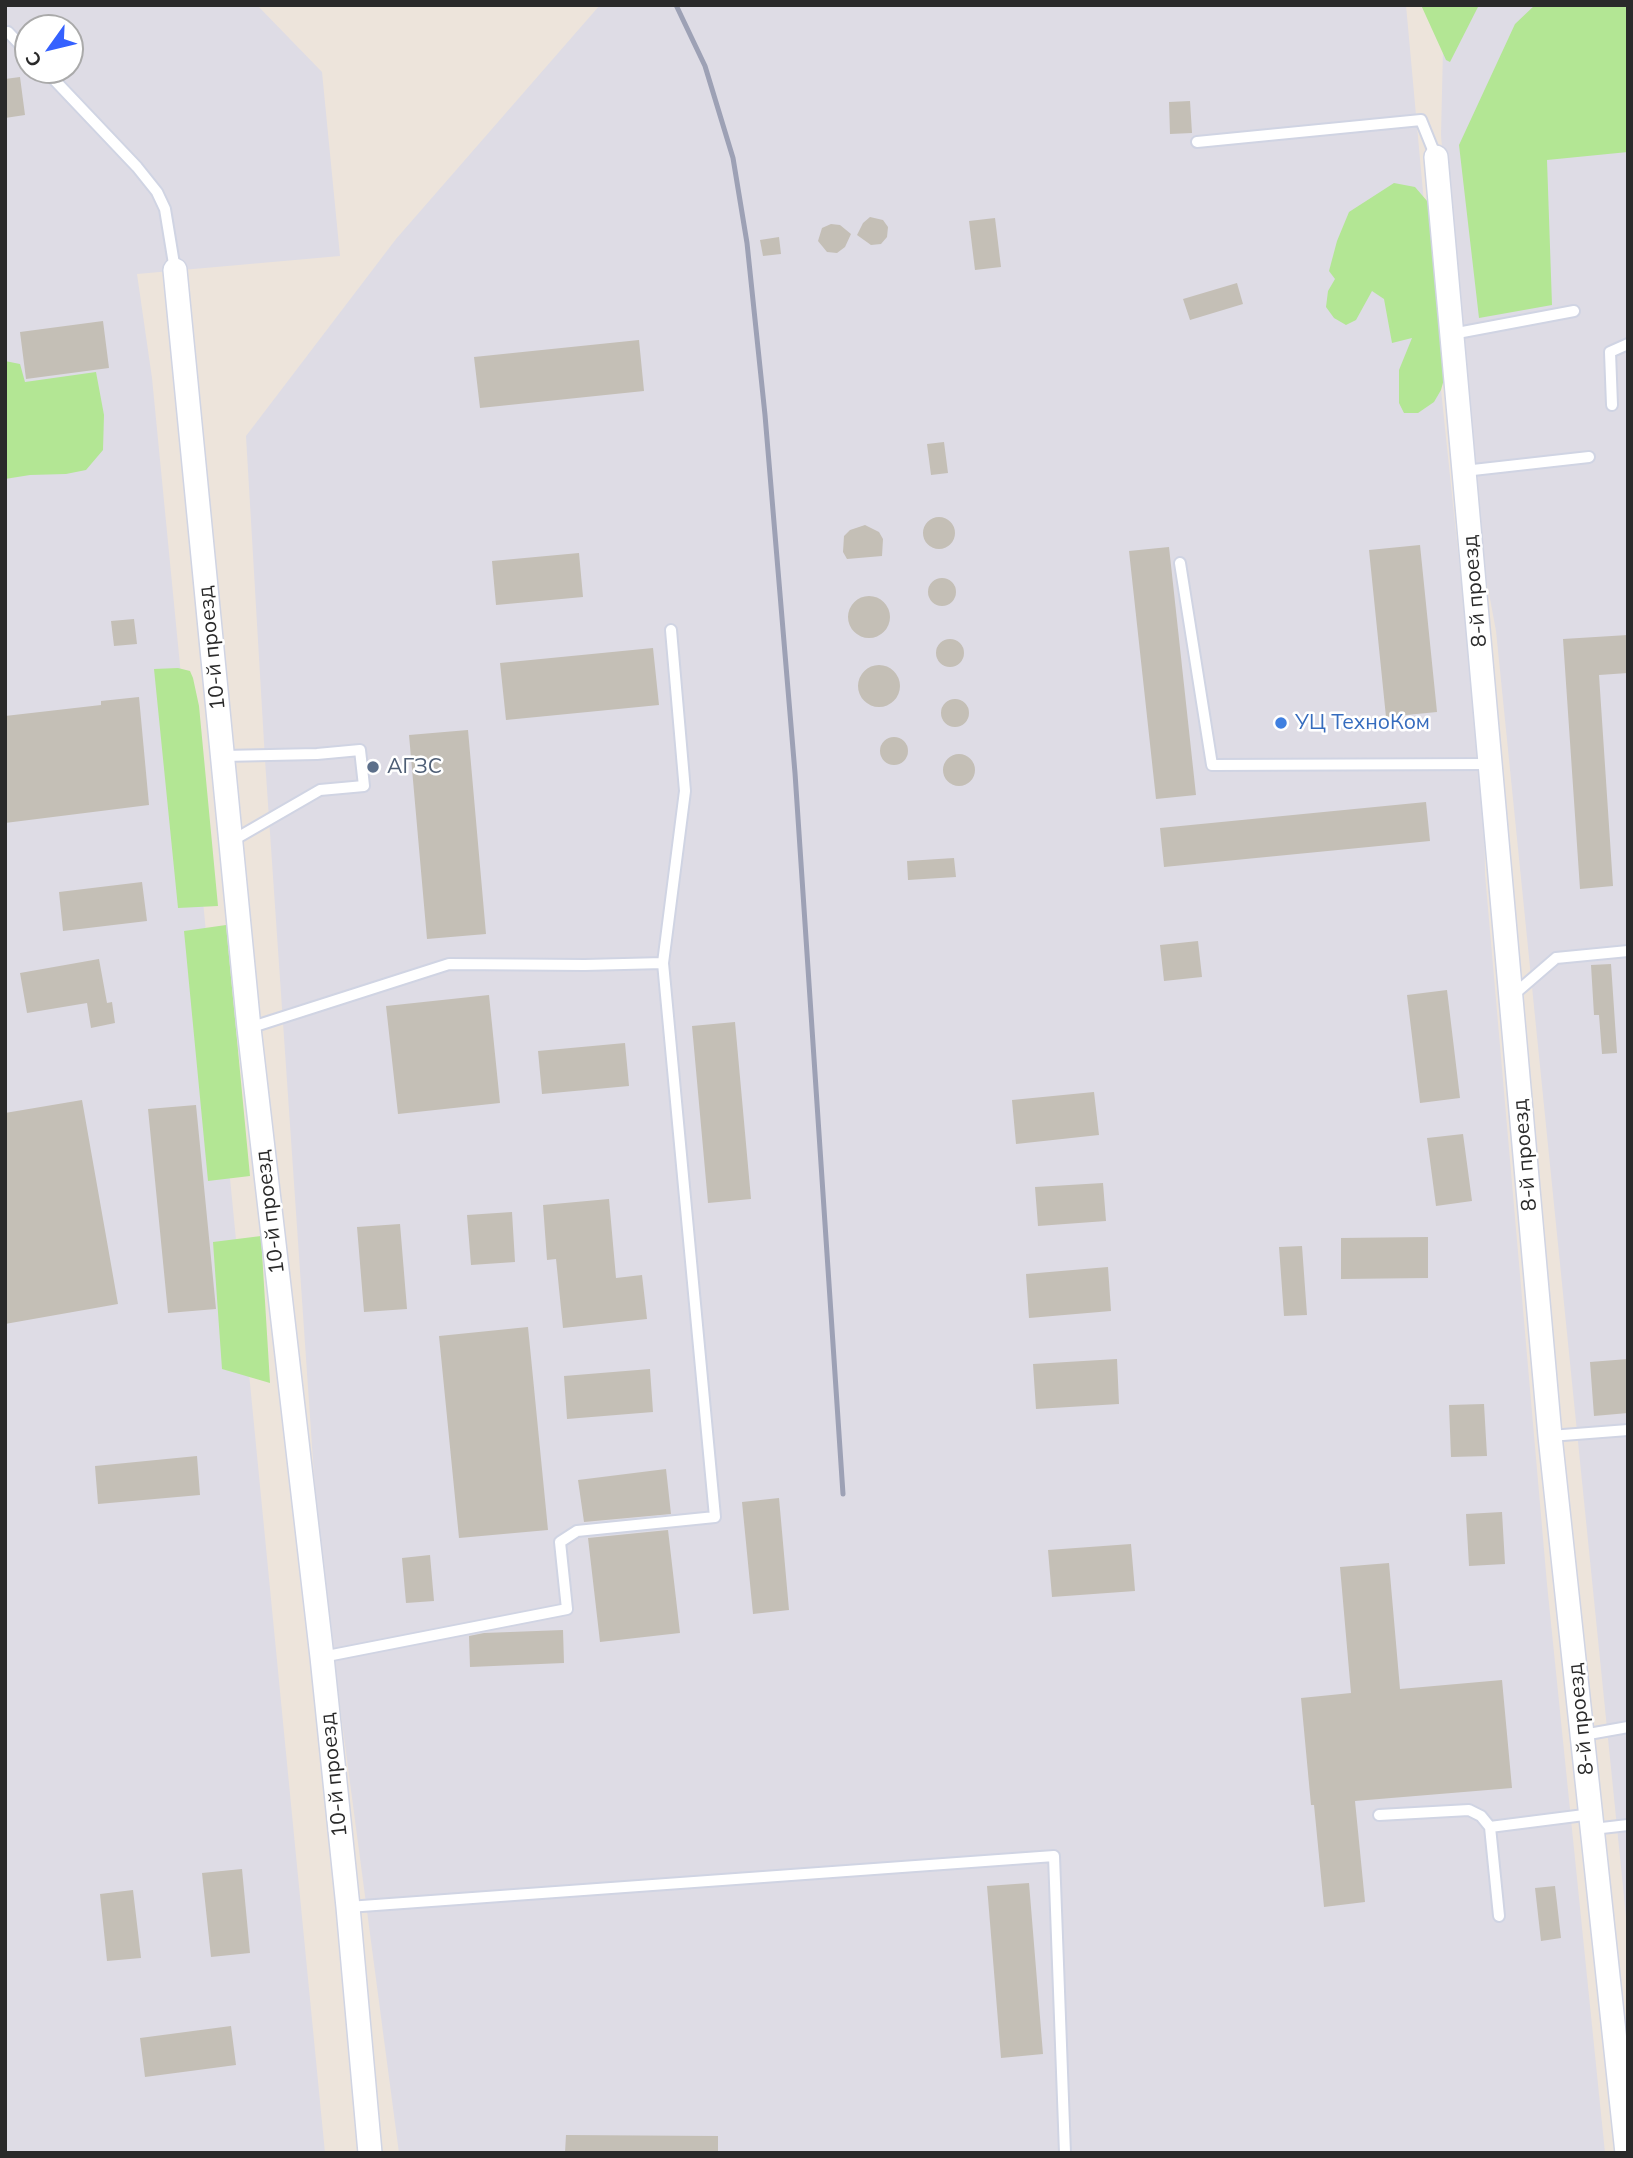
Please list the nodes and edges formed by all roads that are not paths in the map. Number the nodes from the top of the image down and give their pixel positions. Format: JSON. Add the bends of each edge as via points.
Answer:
{"nodes":[{"id":1,"x":8,"y":32,"type":"dead end"},
{"id":2,"x":14,"y":38,"type":"edge"},
{"id":3,"x":57,"y":84,"type":"edge"},
{"id":4,"x":1197,"y":142,"type":"dead end"},
{"id":5,"x":1436,"y":157,"type":"joint"},
{"id":6,"x":175,"y":270,"type":"joint"},
{"id":7,"x":1574,"y":311,"type":"dead end"},
{"id":8,"x":1452,"y":334,"type":"junction"},
{"id":9,"x":1628,"y":344,"type":"edge"},
{"id":10,"x":1612,"y":405,"type":"dead end"},
{"id":11,"x":1589,"y":457,"type":"dead end"},
{"id":12,"x":1464,"y":471,"type":"junction"},
{"id":13,"x":1180,"y":563,"type":"dead end"},
{"id":14,"x":671,"y":629,"type":"dead end"},
{"id":15,"x":223,"y":757,"type":"junction"},
{"id":16,"x":1491,"y":764,"type":"junction"},
{"id":17,"x":230,"y":842,"type":"junction"},
{"id":18,"x":1628,"y":951,"type":"edge"},
{"id":19,"x":663,"y":963,"type":"junction"},
{"id":20,"x":1512,"y":996,"type":"junction"},
{"id":21,"x":249,"y":1028,"type":"junction"},
{"id":22,"x":1628,"y":1430,"type":"edge"},
{"id":23,"x":1550,"y":1436,"type":"junction"},
{"id":24,"x":322,"y":1657,"type":"junction"},
{"id":25,"x":1628,"y":1727,"type":"edge"},
{"id":26,"x":1583,"y":1735,"type":"junction"},
{"id":27,"x":1380,"y":1815,"type":"dead end"},
{"id":28,"x":1592,"y":1822,"type":"junction"},
{"id":29,"x":1628,"y":1825,"type":"edge"},
{"id":30,"x":1490,"y":1827,"type":"junction"},
{"id":31,"x":348,"y":1907,"type":"junction"},
{"id":32,"x":1499,"y":1916,"type":"dead end"},
{"id":33,"x":1622,"y":2057,"type":"edge"},
{"id":34,"x":370,"y":2153,"type":"edge"},
{"id":35,"x":1065,"y":2153,"type":"edge"},
{"id":36,"x":1627,"y":2153,"type":"edge"}],
"edges":[{"from":1,"to":2,"type":"lane"},
{"from":3,"to":6,"type":"lane","via":[[158,192]]},
{"from":4,"to":5,"type":"lane","via":[[1421,120]]},
{"from":5,"to":8,"type":"street","name":"8-й проезд"},
{"from":6,"to":15,"type":"street","name":"10-й проезд"},
{"from":7,"to":8,"type":"lane"},
{"from":8,"to":12,"type":"street","name":"8-й проезд"},
{"from":9,"to":10,"type":"lane","via":[[1610,352]]},
{"from":11,"to":12,"type":"lane"},
{"from":12,"to":16,"type":"street","name":"8-й проезд"},
{"from":13,"to":16,"type":"lane","via":[[1212,765]]},
{"from":14,"to":19,"type":"lane","via":[[685,791]]},
{"from":15,"to":17,"type":"street","name":"10-й проезд"},
{"from":15,"to":17,"type":"lane","via":[[360,750],[364,786],[320,790]]},
{"from":16,"to":20,"type":"street","name":"8-й проезд"},
{"from":17,"to":21,"type":"street","name":"10-й проезд"},
{"from":18,"to":20,"type":"lane","via":[[1556,958]]},
{"from":19,"to":21,"type":"lane","via":[[449,964]]},
{"from":19,"to":24,"type":"lane","via":[[715,1517],[577,1531],[560,1542],[567,1609]]},
{"from":20,"to":23,"type":"street","name":"8-й проезд"},
{"from":21,"to":24,"type":"street","name":"10-й проезд"},
{"from":22,"to":23,"type":"lane"},
{"from":23,"to":26,"type":"street","name":"8-й проезд"},
{"from":24,"to":31,"type":"street","name":"10-й проезд"},
{"from":25,"to":26,"type":"lane"},
{"from":26,"to":28,"type":"street","name":"8-й проезд"},
{"from":27,"to":30,"type":"lane","via":[[1469,1810]]},
{"from":28,"to":29,"type":"lane"},
{"from":28,"to":30,"type":"lane"},
{"from":28,"to":33,"type":"street","name":"8-й проезд"},
{"from":30,"to":32,"type":"lane"},
{"from":31,"to":34,"type":"street","name":"10-й проезд"},
{"from":31,"to":35,"type":"lane","via":[[1054,1856]]},
{"from":33,"to":36,"type":"street","name":"8-й проезд"}]}
